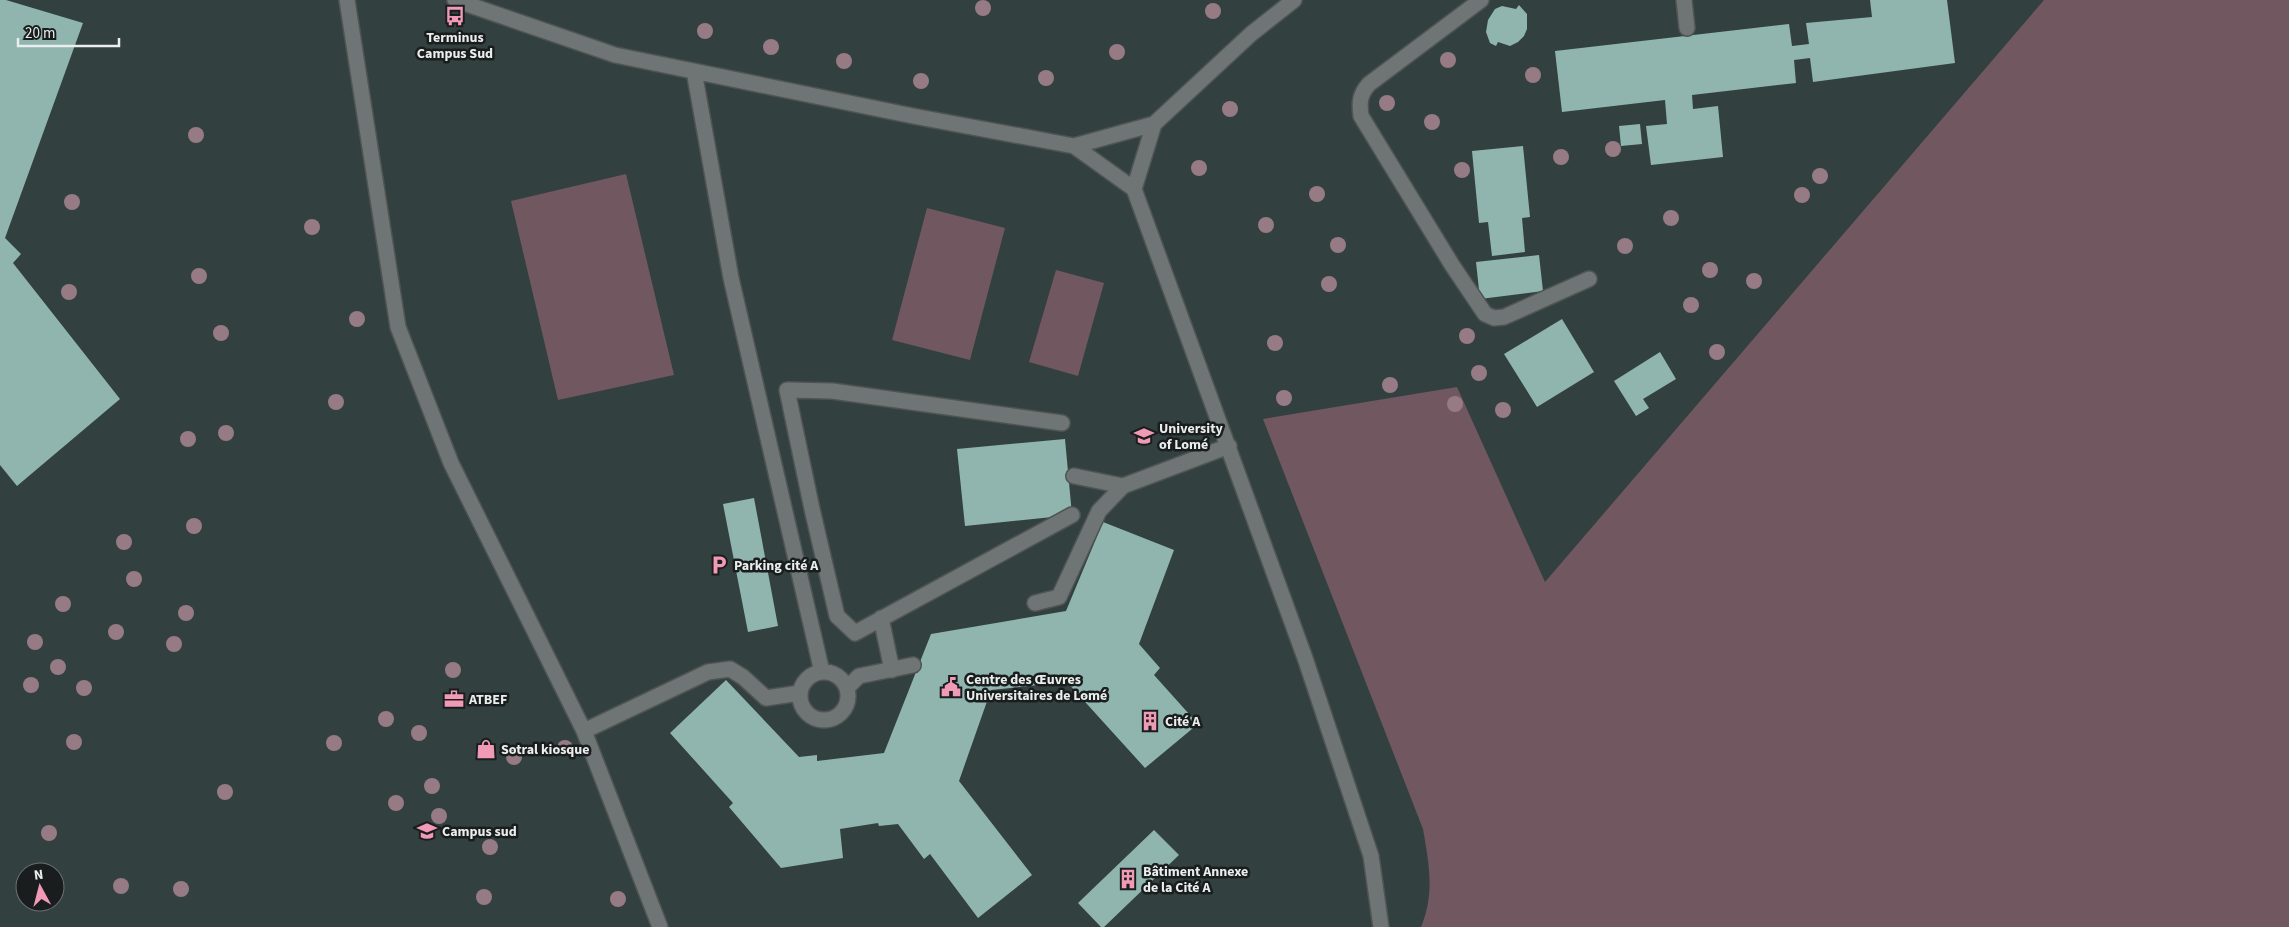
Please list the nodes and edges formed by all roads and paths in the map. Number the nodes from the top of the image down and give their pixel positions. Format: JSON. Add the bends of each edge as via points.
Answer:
{"nodes":[{"id":1,"x":347,"y":0,"type":"edge"},
{"id":2,"x":456,"y":0,"type":"edge"},
{"id":3,"x":1294,"y":0,"type":"edge"},
{"id":4,"x":1481,"y":0,"type":"edge"},
{"id":5,"x":1684,"y":0,"type":"edge"},
{"id":6,"x":1687,"y":28,"type":"dead end"},
{"id":7,"x":694,"y":71,"type":"junction"},
{"id":8,"x":1154,"y":124,"type":"junction"},
{"id":9,"x":1074,"y":146,"type":"junction"},
{"id":10,"x":1134,"y":189,"type":"junction"},
{"id":11,"x":1589,"y":279,"type":"dead end"},
{"id":12,"x":1062,"y":423,"type":"dead end"},
{"id":13,"x":1229,"y":446,"type":"junction"},
{"id":14,"x":1074,"y":476,"type":"dead end"},
{"id":15,"x":1124,"y":486,"type":"junction"},
{"id":16,"x":1072,"y":516,"type":"dead end"},
{"id":17,"x":1035,"y":603,"type":"dead end"},
{"id":18,"x":881,"y":618,"type":"junction"},
{"id":19,"x":912,"y":665,"type":"dead end"},
{"id":20,"x":892,"y":670,"type":"junction"},
{"id":21,"x":822,"y":672,"type":"junction"},
{"id":22,"x":847,"y":688,"type":"junction"},
{"id":23,"x":800,"y":693,"type":"junction"},
{"id":24,"x":584,"y":731,"type":"junction"},
{"id":25,"x":660,"y":927,"type":"edge"},
{"id":26,"x":1381,"y":927,"type":"edge"}],
"edges":[{"from":1,"to":24,"type":"lane","via":[[398,327],[451,463]]},
{"from":2,"to":7,"type":"lane","via":[[615,55]]},
{"from":3,"to":8,"type":"lane","via":[[1251,34]]},
{"from":4,"to":11,"type":"lane","via":[[1369,84],[1362,91],[1359,102],[1361,116],[1452,265],[1486,314],[1494,318],[1504,317]]},
{"from":5,"to":6,"type":"lane"},
{"from":7,"to":9,"type":"lane"},
{"from":7,"to":21,"type":"lane","via":[[730,278]]},
{"from":8,"to":9,"type":"lane"},
{"from":8,"to":10,"type":"lane"},
{"from":9,"to":10,"type":"lane"},
{"from":10,"to":13,"type":"lane"},
{"from":12,"to":18,"type":"lane","via":[[832,391],[787,390],[837,616],[854,633]]},
{"from":13,"to":15,"type":"lane"},
{"from":13,"to":26,"type":"lane","via":[[1371,856]]},
{"from":14,"to":15,"type":"lane"},
{"from":15,"to":17,"type":"lane","via":[[1099,511],[1059,597]]},
{"from":16,"to":18,"type":"lane"},
{"from":18,"to":20,"type":"lane"},
{"from":19,"to":20,"type":"lane"},
{"from":20,"to":22,"type":"lane","via":[[859,676]]},
{"from":21,"to":22,"type":"lane","via":[[841,679]]},
{"from":21,"to":23,"type":"lane","via":[[811,676]]},
{"from":22,"to":23,"type":"lane","via":[[848,699],[844,709],[827,720],[807,713],[801,704]]},
{"from":23,"to":24,"type":"lane","via":[[766,698],[730,669],[708,672]]},
{"from":24,"to":25,"type":"lane"}]}
